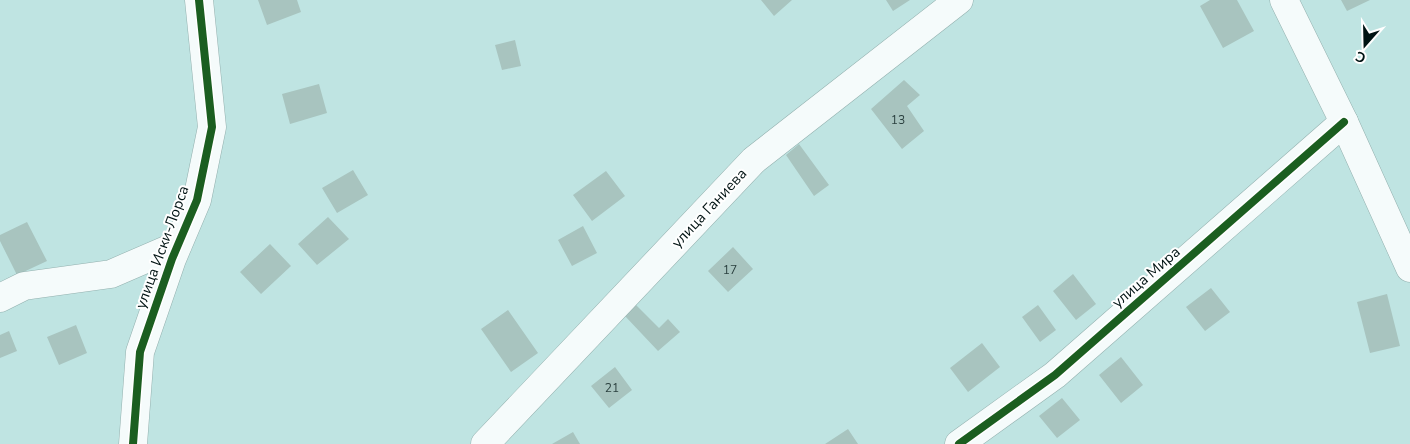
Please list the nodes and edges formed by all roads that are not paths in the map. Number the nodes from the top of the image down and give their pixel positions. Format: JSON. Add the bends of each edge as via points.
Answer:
{"nodes":[{"id":1,"x":199,"y":0,"type":"edge"},
{"id":2,"x":959,"y":0,"type":"edge"},
{"id":3,"x":1284,"y":0,"type":"edge"},
{"id":4,"x":1344,"y":122,"type":"junction"},
{"id":5,"x":178,"y":245,"type":"junction"},
{"id":6,"x":1410,"y":268,"type":"edge"},
{"id":7,"x":0,"y":298,"type":"edge"},
{"id":8,"x":133,"y":444,"type":"edge"},
{"id":9,"x":485,"y":444,"type":"edge"},
{"id":10,"x":959,"y":444,"type":"edge"}],
"edges":[{"from":1,"to":5,"type":"street","name":"улица Иски-Лорса","via":[[212,127],[197,200]]},
{"from":2,"to":9,"type":"street","name":"улица Ганиева","via":[[754,160]]},
{"from":3,"to":4,"type":"street"},
{"from":4,"to":6,"type":"street"},
{"from":4,"to":10,"type":"street","name":"улица Мира","via":[[1055,375]]},
{"from":5,"to":7,"type":"street","via":[[111,274],[24,286]]},
{"from":5,"to":8,"type":"street","name":"улица Иски-Лорса","via":[[140,352]]}]}
